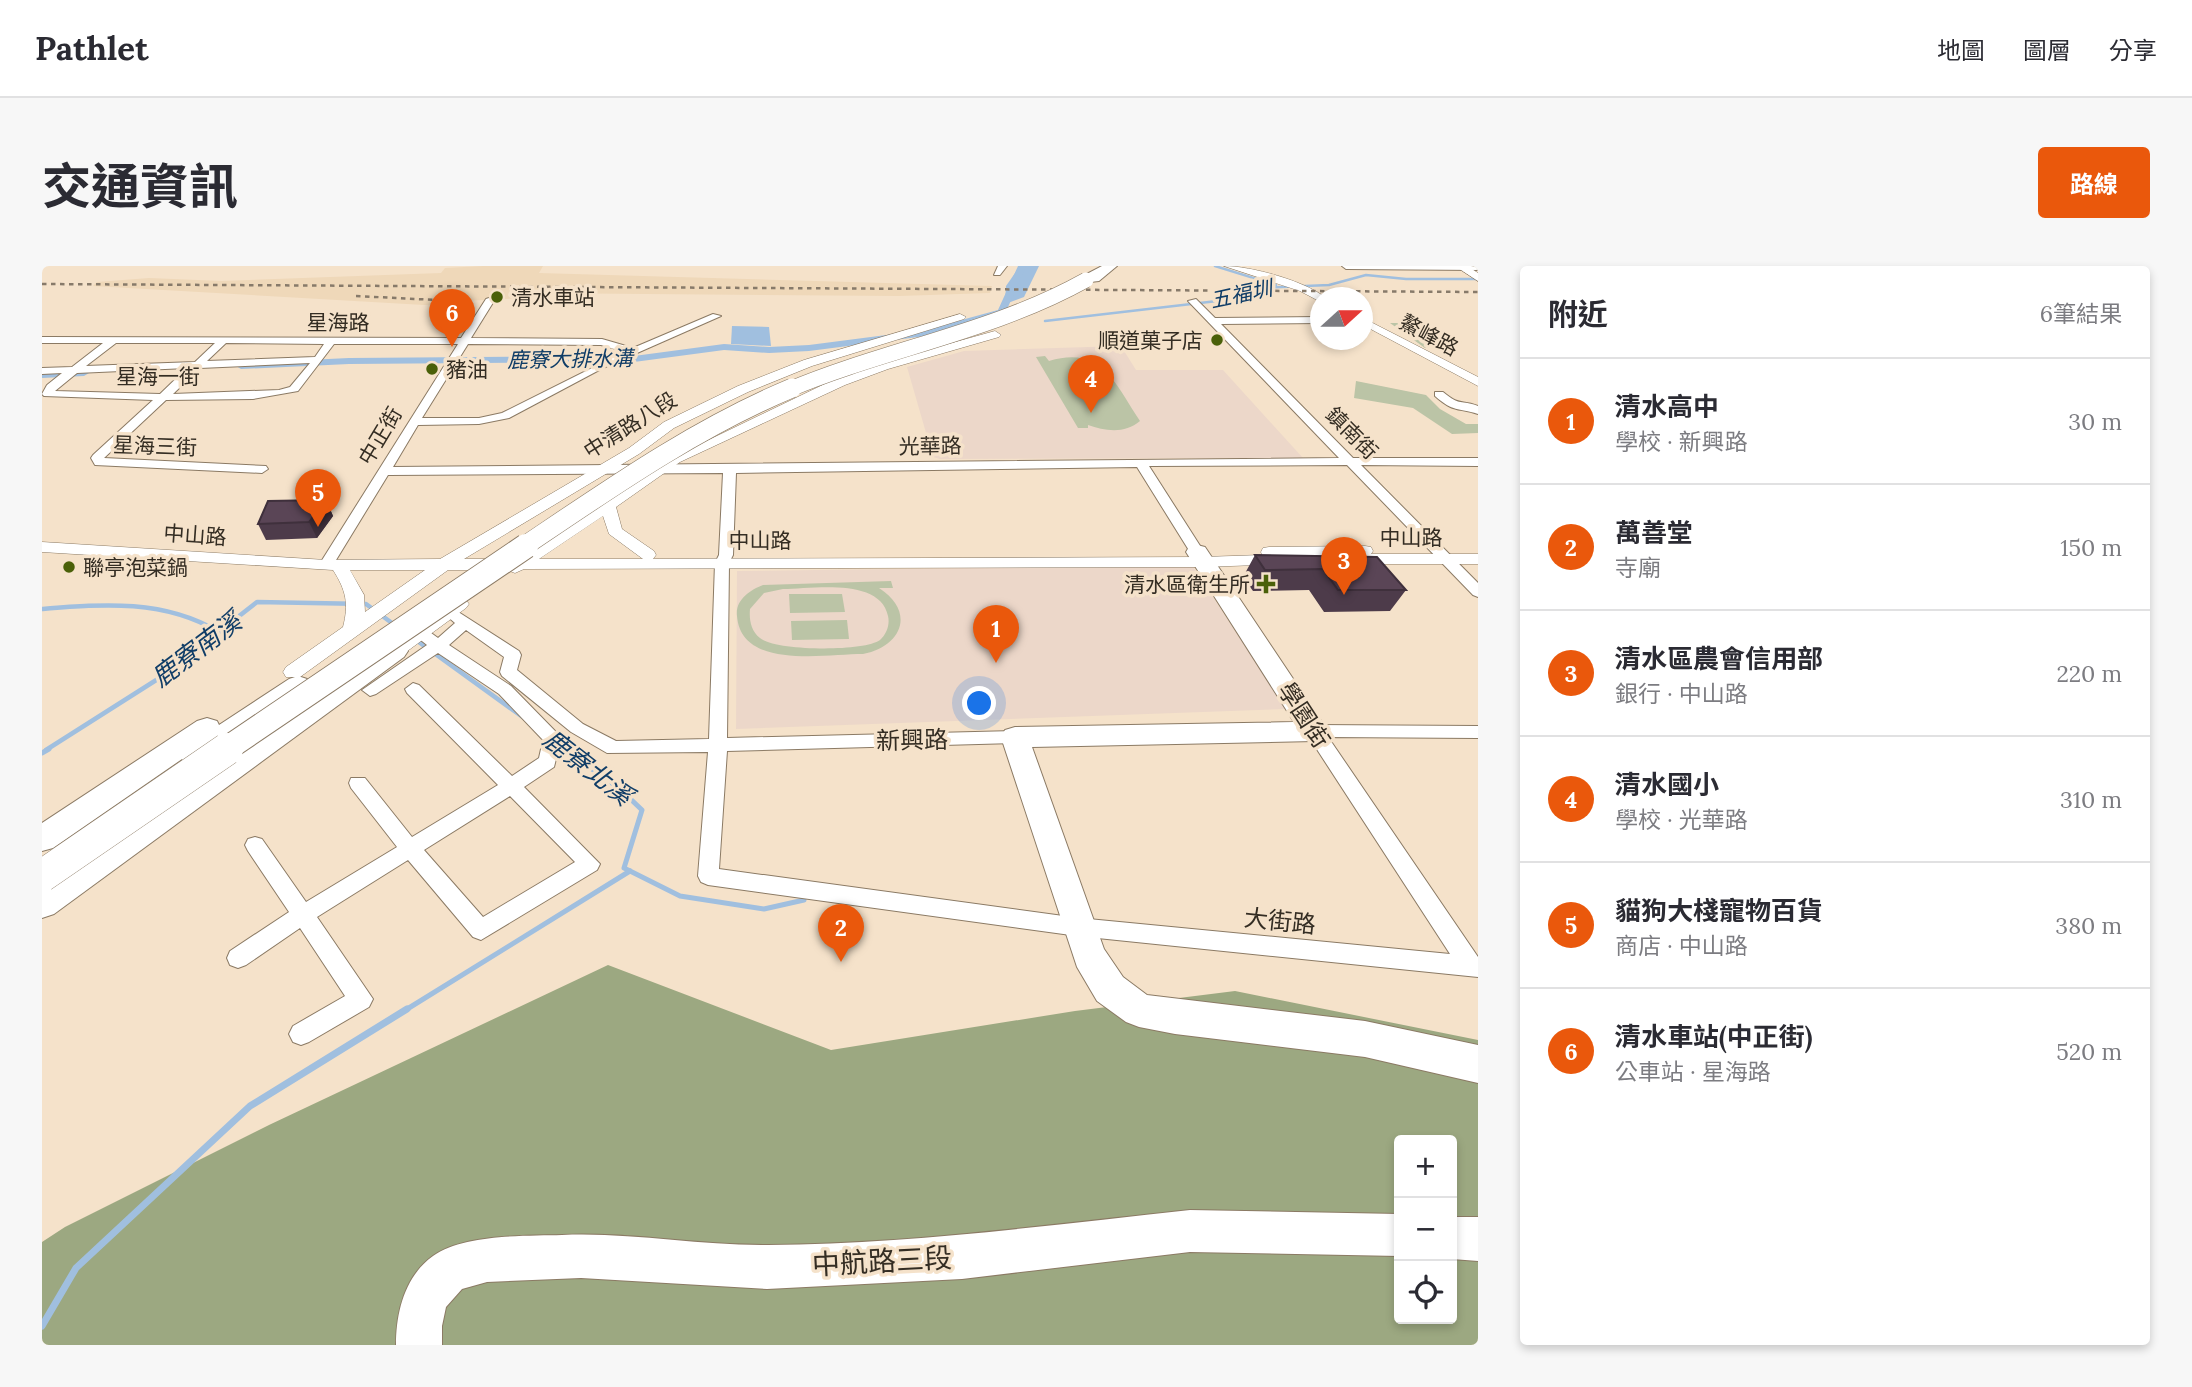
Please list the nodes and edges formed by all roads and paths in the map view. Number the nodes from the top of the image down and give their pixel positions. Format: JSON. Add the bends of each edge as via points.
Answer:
{"nodes":[{"id":1,"x":1100,"y":266,"type":"edge"},
{"id":2,"x":1110,"y":266,"type":"edge"},
{"id":3,"x":1229,"y":266,"type":"edge"},
{"id":4,"x":1346,"y":266,"type":"edge"},
{"id":5,"x":1378,"y":266,"type":"edge"},
{"id":6,"x":1461,"y":267,"type":"edge"},
{"id":7,"x":1478,"y":267,"type":"edge"},
{"id":8,"x":1083,"y":272,"type":"edge"},
{"id":9,"x":1478,"y":278,"type":"edge"},
{"id":10,"x":1310,"y":292,"type":"edge"},
{"id":11,"x":489,"y":301,"type":"dead end"},
{"id":12,"x":1194,"y":302,"type":"dead end"},
{"id":13,"x":1018,"y":311,"type":"junction"},
{"id":14,"x":716,"y":316,"type":"dead end"},
{"id":15,"x":960,"y":317,"type":"joint"},
{"id":16,"x":1310,"y":320,"type":"edge"},
{"id":17,"x":1212,"y":321,"type":"junction"},
{"id":18,"x":1373,"y":326,"type":"edge"},
{"id":19,"x":995,"y":335,"type":"joint"},
{"id":20,"x":42,"y":340,"type":"edge"},
{"id":21,"x":114,"y":340,"type":"junction"},
{"id":22,"x":224,"y":340,"type":"junction"},
{"id":23,"x":464,"y":341,"type":"junction"},
{"id":24,"x":330,"y":342,"type":"junction"},
{"id":25,"x":632,"y":351,"type":"junction"},
{"id":26,"x":316,"y":360,"type":"junction"},
{"id":27,"x":194,"y":366,"type":"junction"},
{"id":28,"x":77,"y":370,"type":"junction"},
{"id":29,"x":42,"y":371,"type":"edge"},
{"id":30,"x":1478,"y":382,"type":"edge"},
{"id":31,"x":1439,"y":394,"type":"dead end"},
{"id":32,"x":161,"y":396,"type":"junction"},
{"id":33,"x":1478,"y":411,"type":"edge"},
{"id":34,"x":412,"y":422,"type":"junction"},
{"id":35,"x":634,"y":450,"type":"junction"},
{"id":36,"x":677,"y":458,"type":"junction"},
{"id":37,"x":1351,"y":462,"type":"junction"},
{"id":38,"x":1478,"y":462,"type":"edge"},
{"id":39,"x":1141,"y":463,"type":"junction"},
{"id":40,"x":730,"y":468,"type":"junction"},
{"id":41,"x":262,"y":469,"type":"dead end"},
{"id":42,"x":601,"y":470,"type":"junction"},
{"id":43,"x":661,"y":470,"type":"junction"},
{"id":44,"x":383,"y":471,"type":"junction"},
{"id":45,"x":607,"y":504,"type":"junction"},
{"id":46,"x":42,"y":534,"type":"edge"},
{"id":47,"x":42,"y":547,"type":"edge"},
{"id":48,"x":1478,"y":550,"type":"edge"},
{"id":49,"x":461,"y":553,"type":"junction"},
{"id":50,"x":648,"y":555,"type":"junction"},
{"id":51,"x":1444,"y":555,"type":"junction"},
{"id":52,"x":1200,"y":557,"type":"junction"},
{"id":53,"x":724,"y":559,"type":"junction"},
{"id":54,"x":1478,"y":559,"type":"edge"},
{"id":55,"x":524,"y":560,"type":"junction"},
{"id":56,"x":333,"y":561,"type":"junction"},
{"id":57,"x":443,"y":565,"type":"junction"},
{"id":58,"x":1478,"y":592,"type":"edge"},
{"id":59,"x":449,"y":611,"type":"junction"},
{"id":60,"x":466,"y":622,"type":"junction"},
{"id":61,"x":352,"y":628,"type":"junction"},
{"id":62,"x":421,"y":634,"type":"junction"},
{"id":63,"x":439,"y":645,"type":"junction"},
{"id":64,"x":395,"y":651,"type":"joint"},
{"id":65,"x":293,"y":672,"type":"joint"},
{"id":66,"x":413,"y":689,"type":"dead end"},
{"id":67,"x":370,"y":690,"type":"dead end"},
{"id":68,"x":1314,"y":731,"type":"junction"},
{"id":69,"x":1478,"y":732,"type":"edge"},
{"id":70,"x":1015,"y":737,"type":"junction"},
{"id":71,"x":718,"y":745,"type":"junction"},
{"id":72,"x":358,"y":783,"type":"dead end"},
{"id":73,"x":513,"y":785,"type":"junction"},
{"id":74,"x":42,"y":839,"type":"edge"},
{"id":75,"x":255,"y":845,"type":"dead end"},
{"id":76,"x":411,"y":850,"type":"junction"},
{"id":77,"x":42,"y":858,"type":"edge"},
{"id":78,"x":42,"y":876,"type":"edge"},
{"id":79,"x":42,"y":904,"type":"edge"},
{"id":80,"x":302,"y":913,"type":"junction"},
{"id":81,"x":1078,"y":927,"type":"junction"},
{"id":82,"x":238,"y":958,"type":"dead end"},
{"id":83,"x":1474,"y":966,"type":"edge"},
{"id":84,"x":301,"y":1034,"type":"dead end"},
{"id":85,"x":1478,"y":1065,"type":"edge"},
{"id":86,"x":1394,"y":1235,"type":"edge"},
{"id":87,"x":1457,"y":1238,"type":"edge"},
{"id":88,"x":1478,"y":1239,"type":"edge"},
{"id":89,"x":419,"y":1345,"type":"edge"}],
"edges":[{"from":1,"to":8,"type":"main road"},
{"from":2,"to":8,"type":"main road","via":[[1094,278]]},
{"from":3,"to":10,"type":"street"},
{"from":4,"to":5,"type":"street"},
{"from":5,"to":6,"type":"street"},
{"from":6,"to":7,"type":"street"},
{"from":6,"to":9,"type":"street"},
{"from":8,"to":13,"type":"main road","bridge":true,"via":[[1059,296]]},
{"from":11,"to":23,"type":"street","name":"中正街"},
{"from":12,"to":17,"type":"street","name":"鎮南街"},
{"from":13,"to":35,"type":"main road","via":[[920,331],[786,377]]},
{"from":13,"to":36,"type":"main road","bridge":true,"via":[[984,331],[831,379],[720,431]]},
{"from":13,"to":77,"type":"main road","bridge":true,"via":[[874,351],[802,377],[657,449]]},
{"from":13,"to":78,"type":"main road","bridge":true,"via":[[836,370],[753,406],[672,451],[523,547]]},
{"from":14,"to":25,"type":"street"},
{"from":15,"to":19,"type":"street"},
{"from":15,"to":35,"type":"street","name":"中清路八段","via":[[846,349],[743,389],[669,425]]},
{"from":16,"to":17,"type":"street"},
{"from":17,"to":37,"type":"street","name":"鎮南街"},
{"from":18,"to":30,"type":"street","name":"鰲峰路"},
{"from":19,"to":36,"type":"street","via":[[840,382]]},
{"from":20,"to":21,"type":"street","name":"星海路"},
{"from":21,"to":22,"type":"street","name":"星海路"},
{"from":21,"to":28,"type":"street","name":"星海一街"},
{"from":22,"to":24,"type":"street","name":"星海路"},
{"from":22,"to":27,"type":"street","name":"星海三街"},
{"from":23,"to":24,"type":"street","name":"星海路"},
{"from":23,"to":25,"type":"street","name":"星海路","via":[[602,342]]},
{"from":23,"to":34,"type":"street","name":"中正街"},
{"from":24,"to":26,"type":"street","name":"星海一街"},
{"from":25,"to":34,"type":"street","via":[[505,416]]},
{"from":26,"to":27,"type":"street"},
{"from":26,"to":32,"type":"street","name":"星海一街","via":[[294,389],[282,393]]},
{"from":27,"to":28,"type":"street"},
{"from":27,"to":32,"type":"street","name":"星海三街"},
{"from":28,"to":29,"type":"street"},
{"from":28,"to":32,"type":"street","name":"星海一街","via":[[48,394]]},
{"from":31,"to":33,"type":"street","via":[[1453,406]]},
{"from":32,"to":41,"type":"street","name":"星海三街","via":[[97,458],[99,462]]},
{"from":34,"to":44,"type":"street","name":"中正街"},
{"from":35,"to":42,"type":"street","name":"中清路八段"},
{"from":36,"to":43,"type":"street"},
{"from":37,"to":38,"type":"street","name":"光華路"},
{"from":37,"to":39,"type":"street","name":"光華路"},
{"from":37,"to":51,"type":"street","name":"鎮南街"},
{"from":39,"to":40,"type":"street","name":"光華路"},
{"from":39,"to":52,"type":"street","name":"學園街"},
{"from":40,"to":43,"type":"street","name":"光華路"},
{"from":40,"to":53,"type":"street"},
{"from":42,"to":43,"type":"street","name":"光華路"},
{"from":42,"to":44,"type":"street","name":"光華路"},
{"from":42,"to":49,"type":"street","name":"中清路八段"},
{"from":43,"to":45,"type":"street"},
{"from":44,"to":56,"type":"street","name":"中正街"},
{"from":45,"to":50,"type":"street","via":[[615,531]]},
{"from":45,"to":55,"type":"street"},
{"from":46,"to":56,"type":"street","name":"中山路"},
{"from":47,"to":56,"type":"street","name":"中山路"},
{"from":48,"to":51,"type":"street","name":"中山路"},
{"from":49,"to":55,"type":"street","name":"中山路"},
{"from":49,"to":56,"type":"street","name":"中山路"},
{"from":49,"to":57,"type":"street","name":"中清路八段"},
{"from":50,"to":53,"type":"street","name":"中山路"},
{"from":50,"to":55,"type":"street","name":"中山路"},
{"from":51,"to":52,"type":"street","name":"中山路"},
{"from":51,"to":54,"type":"street","name":"中山路"},
{"from":51,"to":58,"type":"street","name":"鎮南街"},
{"from":52,"to":53,"type":"street","name":"中山路"},
{"from":52,"to":68,"type":"main road","name":"學園街"},
{"from":53,"to":55,"type":"street","name":"中山路"},
{"from":53,"to":71,"type":"street"},
{"from":55,"to":57,"type":"street","name":"中山路"},
{"from":55,"to":59,"type":"street"},
{"from":56,"to":57,"type":"street","name":"中山路"},
{"from":56,"to":61,"type":"street","via":[[356,591],[358,606]]},
{"from":57,"to":59,"type":"street","via":[[430,590],[441,608]]},
{"from":57,"to":61,"type":"street","name":"中清路八段"},
{"from":59,"to":60,"type":"street","name":"新興路"},
{"from":59,"to":62,"type":"street"},
{"from":60,"to":63,"type":"street"},
{"from":60,"to":71,"type":"street","name":"新興路","via":[[513,655],[508,672],[577,728],[613,748]]},
{"from":61,"to":65,"type":"street","name":"中清路八段"},
{"from":62,"to":63,"type":"street"},
{"from":62,"to":64,"type":"street"},
{"from":63,"to":67,"type":"street"},
{"from":63,"to":73,"type":"street","via":[[505,690],[552,739],[547,762]]},
{"from":64,"to":79,"type":"main road"},
{"from":65,"to":74,"type":"main road"},
{"from":66,"to":73,"type":"street"},
{"from":68,"to":69,"type":"street","name":"新興路"},
{"from":68,"to":70,"type":"main road","name":"新興路"},
{"from":68,"to":83,"type":"street","name":"學園街"},
{"from":70,"to":71,"type":"street","name":"新興路"},
{"from":70,"to":81,"type":"main road"},
{"from":71,"to":81,"type":"street","name":"大街路","via":[[708,876]]},
{"from":72,"to":76,"type":"street"},
{"from":73,"to":76,"type":"street"},
{"from":73,"to":76,"type":"street","via":[[590,864],[481,930]]},
{"from":75,"to":80,"type":"street"},
{"from":76,"to":80,"type":"street"},
{"from":80,"to":82,"type":"street"},
{"from":80,"to":84,"type":"street","via":[[361,999]]},
{"from":81,"to":83,"type":"street","name":"大街路"},
{"from":81,"to":85,"type":"main road","via":[[1089,956],[1110,989],[1139,1010],[1365,1040]]},
{"from":86,"to":89,"type":"main road","name":"中航路三段","via":[[1190,1231],[962,1257],[768,1267],[580,1256],[487,1260],[449,1271],[426,1296]]},
{"from":87,"to":88,"type":"main road"}]}
